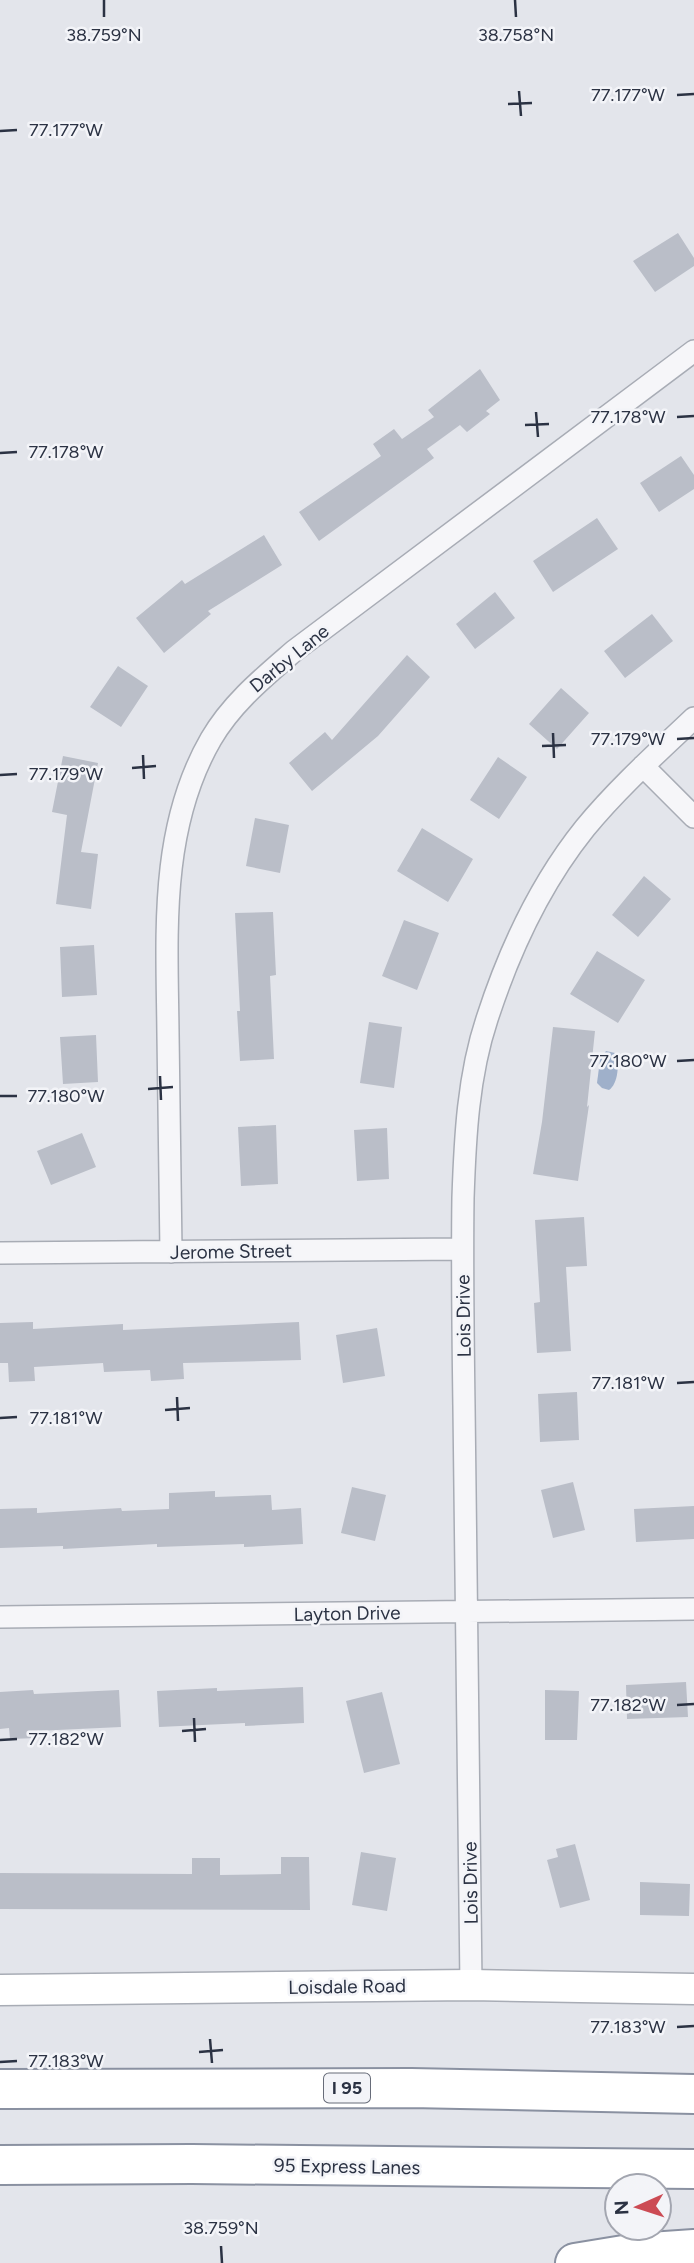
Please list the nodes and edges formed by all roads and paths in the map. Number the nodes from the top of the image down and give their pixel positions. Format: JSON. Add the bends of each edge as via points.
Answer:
{"nodes":[{"id":1,"x":694,"y":351,"type":"edge"},
{"id":2,"x":694,"y":718,"type":"edge"},
{"id":3,"x":643,"y":766,"type":"junction"},
{"id":4,"x":694,"y":817,"type":"edge"},
{"id":5,"x":462,"y":1249,"type":"junction"},
{"id":6,"x":171,"y":1252,"type":"junction"},
{"id":7,"x":0,"y":1253,"type":"edge"},
{"id":8,"x":694,"y":1609,"type":"edge"},
{"id":9,"x":467,"y":1612,"type":"junction"},
{"id":10,"x":0,"y":1617,"type":"edge"},
{"id":11,"x":471,"y":1985,"type":"junction"},
{"id":12,"x":694,"y":1989,"type":"edge"},
{"id":13,"x":0,"y":1990,"type":"edge"},
{"id":14,"x":0,"y":2089,"type":"edge"},
{"id":15,"x":694,"y":2094,"type":"edge"},
{"id":16,"x":0,"y":2165,"type":"edge"},
{"id":17,"x":694,"y":2169,"type":"edge"},
{"id":18,"x":694,"y":2249,"type":"edge"},
{"id":19,"x":575,"y":2263,"type":"edge"}],
"edges":[{"from":1,"to":6,"type":"street","name":"Darby Lane","via":[[294,651],[247,692],[212,737],[188,790],[174,838],[167,913]]},
{"from":2,"to":3,"type":"street","name":"Lois Drive"},
{"from":3,"to":4,"type":"street"},
{"from":3,"to":5,"type":"street","name":"Lois Drive","via":[[566,853],[530,915],[501,979],[486,1023],[467,1118]]},
{"from":5,"to":6,"type":"street","name":"Jerome Street"},
{"from":5,"to":9,"type":"street","name":"Lois Drive"},
{"from":6,"to":7,"type":"street","name":"Jerome Street"},
{"from":8,"to":9,"type":"street","name":"Layton Drive"},
{"from":9,"to":10,"type":"street","name":"Layton Drive"},
{"from":9,"to":11,"type":"street","name":"Lois Drive"},
{"from":11,"to":12,"type":"main road","name":"Loisdale Road"},
{"from":11,"to":13,"type":"main road","name":"Loisdale Road"},
{"from":14,"to":15,"type":"highway","number":"I 95","via":[[411,2088]]},
{"from":16,"to":17,"type":"highway","name":"95 Express Lanes"},
{"from":18,"to":19,"type":"highway"}]}
